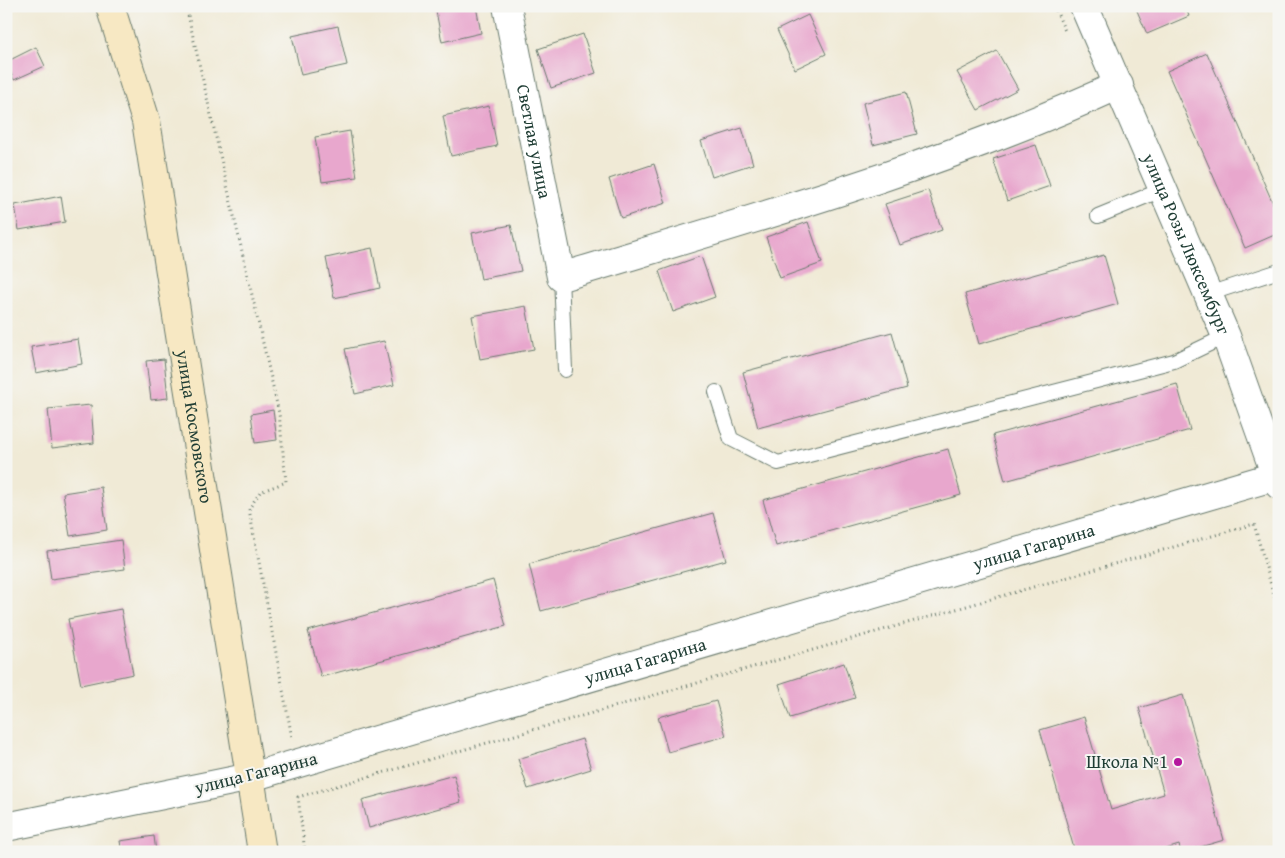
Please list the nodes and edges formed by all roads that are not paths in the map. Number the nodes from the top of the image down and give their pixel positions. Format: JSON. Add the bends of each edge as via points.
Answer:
{"nodes":[{"id":1,"x":110,"y":6,"type":"edge"},
{"id":2,"x":507,"y":6,"type":"edge"},
{"id":3,"x":1084,"y":6,"type":"edge"},
{"id":4,"x":1119,"y":86,"type":"junction"},
{"id":5,"x":1164,"y":189,"type":"junction"},
{"id":6,"x":1098,"y":216,"type":"dead end"},
{"id":7,"x":1279,"y":271,"type":"edge"},
{"id":8,"x":561,"y":276,"type":"junction"},
{"id":9,"x":1208,"y":294,"type":"junction"},
{"id":10,"x":1226,"y":336,"type":"junction"},
{"id":11,"x":565,"y":370,"type":"dead end"},
{"id":12,"x":716,"y":392,"type":"dead end"},
{"id":13,"x":1278,"y":479,"type":"edge"},
{"id":14,"x":251,"y":777,"type":"junction"},
{"id":15,"x":6,"y":827,"type":"edge"},
{"id":16,"x":262,"y":852,"type":"edge"}],
"edges":[{"from":1,"to":14,"type":"main road","name":"улица Космовского","via":[[146,120]]},
{"from":2,"to":8,"type":"street","name":"Светлая улица"},
{"from":3,"to":4,"type":"street","name":"улица Розы Люксембург"},
{"from":4,"to":5,"type":"street","name":"улица Розы Люксембург"},
{"from":4,"to":8,"type":"street","via":[[991,138],[833,195]]},
{"from":5,"to":6,"type":"lane"},
{"from":5,"to":9,"type":"street","name":"улица Розы Люксембург"},
{"from":7,"to":9,"type":"lane"},
{"from":8,"to":11,"type":"lane"},
{"from":9,"to":10,"type":"street","name":"улица Розы Люксембург"},
{"from":10,"to":12,"type":"lane","via":[[1174,361],[778,463],[731,439]]},
{"from":10,"to":13,"type":"street","name":"улица Розы Люксембург"},
{"from":13,"to":14,"type":"street","name":"улица Гагарина"},
{"from":14,"to":15,"type":"street","name":"улица Гагарина"},
{"from":14,"to":16,"type":"main road","name":"улица Космовского"}]}
